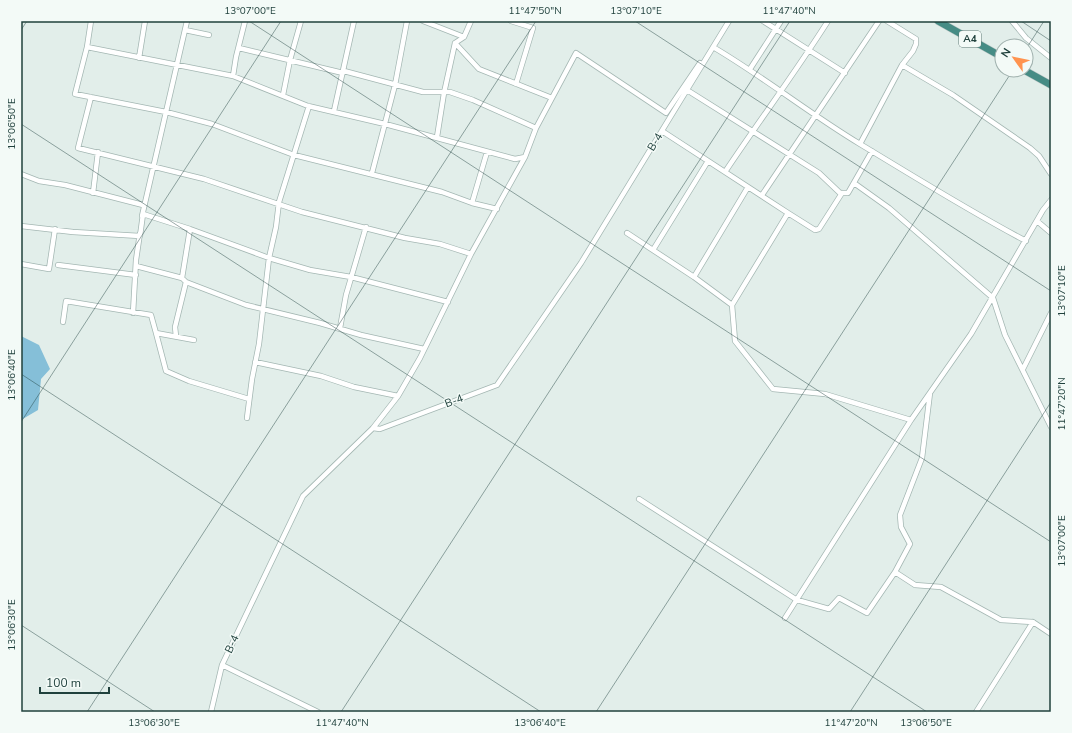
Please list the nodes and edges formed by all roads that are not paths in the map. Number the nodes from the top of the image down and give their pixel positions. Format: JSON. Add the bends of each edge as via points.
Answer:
{"nodes":[{"id":1,"x":91,"y":21,"type":"edge"},
{"id":2,"x":144,"y":21,"type":"edge"},
{"id":3,"x":187,"y":21,"type":"edge"},
{"id":4,"x":245,"y":21,"type":"edge"},
{"id":5,"x":301,"y":21,"type":"edge"},
{"id":6,"x":354,"y":21,"type":"edge"},
{"id":7,"x":407,"y":21,"type":"edge"},
{"id":8,"x":423,"y":21,"type":"edge"},
{"id":9,"x":471,"y":21,"type":"edge"},
{"id":10,"x":515,"y":21,"type":"edge"},
{"id":11,"x":729,"y":21,"type":"edge"},
{"id":12,"x":763,"y":21,"type":"edge"},
{"id":13,"x":781,"y":21,"type":"edge"},
{"id":14,"x":828,"y":21,"type":"edge"},
{"id":15,"x":879,"y":21,"type":"edge"},
{"id":16,"x":887,"y":21,"type":"edge"},
{"id":17,"x":938,"y":21,"type":"edge"},
{"id":18,"x":1012,"y":21,"type":"edge"},
{"id":19,"x":185,"y":30,"type":"junction"},
{"id":20,"x":776,"y":30,"type":"junction"},
{"id":21,"x":209,"y":35,"type":"dead end"},
{"id":22,"x":464,"y":36,"type":"junction"},
{"id":23,"x":455,"y":43,"type":"junction"},
{"id":24,"x":87,"y":47,"type":"junction"},
{"id":25,"x":713,"y":47,"type":"junction"},
{"id":26,"x":239,"y":48,"type":"junction"},
{"id":27,"x":808,"y":51,"type":"junction"},
{"id":28,"x":994,"y":52,"type":"edge"},
{"id":29,"x":139,"y":58,"type":"junction"},
{"id":30,"x":1051,"y":58,"type":"edge"},
{"id":31,"x":290,"y":60,"type":"junction"},
{"id":32,"x":176,"y":65,"type":"junction"},
{"id":33,"x":902,"y":65,"type":"junction"},
{"id":34,"x":750,"y":69,"type":"junction"},
{"id":35,"x":344,"y":72,"type":"junction"},
{"id":36,"x":845,"y":73,"type":"junction"},
{"id":37,"x":233,"y":76,"type":"junction"},
{"id":38,"x":1034,"y":76,"type":"edge"},
{"id":39,"x":516,"y":84,"type":"junction"},
{"id":40,"x":395,"y":85,"type":"junction"},
{"id":41,"x":1051,"y":85,"type":"edge"},
{"id":42,"x":687,"y":90,"type":"junction"},
{"id":43,"x":781,"y":92,"type":"junction"},
{"id":44,"x":444,"y":93,"type":"junction"},
{"id":45,"x":283,"y":95,"type":"junction"},
{"id":46,"x":90,"y":97,"type":"junction"},
{"id":47,"x":552,"y":98,"type":"junction"},
{"id":48,"x":308,"y":106,"type":"junction"},
{"id":49,"x":334,"y":111,"type":"junction"},
{"id":50,"x":166,"y":112,"type":"junction"},
{"id":51,"x":815,"y":114,"type":"junction"},
{"id":52,"x":385,"y":124,"type":"junction"},
{"id":53,"x":536,"y":128,"type":"junction"},
{"id":54,"x":662,"y":131,"type":"junction"},
{"id":55,"x":753,"y":131,"type":"junction"},
{"id":56,"x":437,"y":137,"type":"junction"},
{"id":57,"x":860,"y":144,"type":"junction"},
{"id":58,"x":872,"y":151,"type":"junction"},
{"id":59,"x":98,"y":152,"type":"junction"},
{"id":60,"x":486,"y":152,"type":"junction"},
{"id":61,"x":292,"y":154,"type":"junction"},
{"id":62,"x":788,"y":155,"type":"junction"},
{"id":63,"x":525,"y":157,"type":"junction"},
{"id":64,"x":708,"y":161,"type":"junction"},
{"id":65,"x":154,"y":168,"type":"junction"},
{"id":66,"x":725,"y":172,"type":"junction"},
{"id":67,"x":372,"y":173,"type":"junction"},
{"id":68,"x":21,"y":174,"type":"edge"},
{"id":69,"x":1051,"y":174,"type":"edge"},
{"id":70,"x":854,"y":183,"type":"junction"},
{"id":71,"x":748,"y":187,"type":"junction"},
{"id":72,"x":93,"y":193,"type":"junction"},
{"id":73,"x":842,"y":193,"type":"junction"},
{"id":74,"x":762,"y":195,"type":"junction"},
{"id":75,"x":1051,"y":200,"type":"edge"},
{"id":76,"x":472,"y":203,"type":"junction"},
{"id":77,"x":143,"y":205,"type":"junction"},
{"id":78,"x":279,"y":206,"type":"junction"},
{"id":79,"x":497,"y":209,"type":"junction"},
{"id":80,"x":788,"y":213,"type":"junction"},
{"id":81,"x":1036,"y":221,"type":"junction"},
{"id":82,"x":21,"y":226,"type":"edge"},
{"id":83,"x":366,"y":227,"type":"junction"},
{"id":84,"x":55,"y":229,"type":"junction"},
{"id":85,"x":190,"y":229,"type":"junction"},
{"id":86,"x":1051,"y":233,"type":"edge"},
{"id":87,"x":627,"y":234,"type":"dead end"},
{"id":88,"x":140,"y":236,"type":"junction"},
{"id":89,"x":1026,"y":241,"type":"junction"},
{"id":90,"x":652,"y":250,"type":"junction"},
{"id":91,"x":471,"y":254,"type":"junction"},
{"id":92,"x":268,"y":258,"type":"junction"},
{"id":93,"x":21,"y":264,"type":"edge"},
{"id":94,"x":58,"y":265,"type":"dead end"},
{"id":95,"x":136,"y":266,"type":"junction"},
{"id":96,"x":136,"y":275,"type":"junction"},
{"id":97,"x":351,"y":276,"type":"junction"},
{"id":98,"x":694,"y":276,"type":"junction"},
{"id":99,"x":184,"y":280,"type":"junction"},
{"id":100,"x":993,"y":298,"type":"junction"},
{"id":101,"x":448,"y":302,"type":"junction"},
{"id":102,"x":732,"y":305,"type":"junction"},
{"id":103,"x":264,"y":309,"type":"junction"},
{"id":104,"x":133,"y":313,"type":"junction"},
{"id":105,"x":1051,"y":313,"type":"edge"},
{"id":106,"x":63,"y":322,"type":"dead end"},
{"id":107,"x":340,"y":328,"type":"junction"},
{"id":108,"x":156,"y":333,"type":"junction"},
{"id":109,"x":176,"y":336,"type":"junction"},
{"id":110,"x":194,"y":340,"type":"dead end"},
{"id":111,"x":424,"y":349,"type":"junction"},
{"id":112,"x":255,"y":362,"type":"junction"},
{"id":113,"x":1023,"y":368,"type":"junction"},
{"id":114,"x":930,"y":391,"type":"junction"},
{"id":115,"x":398,"y":396,"type":"junction"},
{"id":116,"x":249,"y":400,"type":"junction"},
{"id":117,"x":247,"y":418,"type":"dead end"},
{"id":118,"x":911,"y":420,"type":"junction"},
{"id":119,"x":1051,"y":427,"type":"edge"},
{"id":120,"x":373,"y":428,"type":"junction"},
{"id":121,"x":639,"y":499,"type":"dead end"},
{"id":122,"x":895,"y":572,"type":"junction"},
{"id":123,"x":797,"y":600,"type":"junction"},
{"id":124,"x":785,"y":618,"type":"dead end"},
{"id":125,"x":1034,"y":622,"type":"junction"},
{"id":126,"x":1051,"y":634,"type":"edge"},
{"id":127,"x":222,"y":665,"type":"junction"},
{"id":128,"x":211,"y":712,"type":"edge"},
{"id":129,"x":318,"y":712,"type":"edge"},
{"id":130,"x":976,"y":712,"type":"edge"}],
"edges":[{"from":1,"to":24,"type":"street"},
{"from":2,"to":29,"type":"street"},
{"from":3,"to":19,"type":"street"},
{"from":4,"to":26,"type":"street"},
{"from":5,"to":31,"type":"street"},
{"from":6,"to":35,"type":"street"},
{"from":7,"to":40,"type":"street"},
{"from":8,"to":22,"type":"street"},
{"from":9,"to":22,"type":"street"},
{"from":10,"to":39,"type":"street","via":[[533,28]]},
{"from":11,"to":25,"type":"street","name":"B-4"},
{"from":11,"to":47,"type":"street","via":[[666,113],[576,53]]},
{"from":12,"to":20,"type":"street"},
{"from":13,"to":20,"type":"street"},
{"from":14,"to":27,"type":"street"},
{"from":15,"to":36,"type":"street"},
{"from":16,"to":33,"type":"street","via":[[916,39],[913,51]]},
{"from":17,"to":28,"type":"highway","number":"A4"},
{"from":18,"to":30,"type":"street","via":[[1026,38]]},
{"from":19,"to":21,"type":"street"},
{"from":19,"to":32,"type":"street"},
{"from":20,"to":27,"type":"street"},
{"from":20,"to":34,"type":"street"},
{"from":22,"to":23,"type":"street"},
{"from":23,"to":39,"type":"street","via":[[479,69]]},
{"from":23,"to":44,"type":"street"},
{"from":24,"to":29,"type":"street"},
{"from":24,"to":46,"type":"street","via":[[75,94]]},
{"from":25,"to":34,"type":"street"},
{"from":25,"to":42,"type":"street","name":"B-4"},
{"from":26,"to":31,"type":"street"},
{"from":26,"to":37,"type":"street"},
{"from":27,"to":36,"type":"street"},
{"from":27,"to":43,"type":"street"},
{"from":29,"to":32,"type":"street"},
{"from":31,"to":35,"type":"street"},
{"from":31,"to":45,"type":"street"},
{"from":32,"to":37,"type":"street"},
{"from":32,"to":50,"type":"street"},
{"from":33,"to":57,"type":"street"},
{"from":33,"to":69,"type":"street","via":[[953,95],[1030,148]]},
{"from":34,"to":43,"type":"street"},
{"from":35,"to":40,"type":"street"},
{"from":35,"to":49,"type":"street"},
{"from":36,"to":51,"type":"street"},
{"from":37,"to":45,"type":"street"},
{"from":38,"to":41,"type":"highway"},
{"from":39,"to":47,"type":"street"},
{"from":40,"to":44,"type":"street","via":[[423,92]]},
{"from":40,"to":52,"type":"street"},
{"from":42,"to":54,"type":"street","name":"B-4"},
{"from":42,"to":55,"type":"street"},
{"from":43,"to":51,"type":"street"},
{"from":43,"to":55,"type":"street"},
{"from":44,"to":53,"type":"street","via":[[450,92],[473,100]]},
{"from":44,"to":56,"type":"street"},
{"from":45,"to":48,"type":"street"},
{"from":46,"to":50,"type":"street"},
{"from":46,"to":59,"type":"street","via":[[78,148]]},
{"from":47,"to":53,"type":"street"},
{"from":48,"to":49,"type":"street"},
{"from":48,"to":61,"type":"street"},
{"from":49,"to":52,"type":"street"},
{"from":50,"to":61,"type":"street","via":[[212,124]]},
{"from":50,"to":65,"type":"street"},
{"from":51,"to":57,"type":"street"},
{"from":51,"to":62,"type":"street"},
{"from":52,"to":56,"type":"street"},
{"from":52,"to":67,"type":"street"},
{"from":53,"to":63,"type":"street"},
{"from":54,"to":64,"type":"street"},
{"from":54,"to":120,"type":"street","name":"B-4","via":[[581,263],[497,385],[380,429]]},
{"from":55,"to":62,"type":"street"},
{"from":55,"to":66,"type":"street"},
{"from":56,"to":60,"type":"street"},
{"from":57,"to":58,"type":"street"},
{"from":58,"to":70,"type":"street"},
{"from":58,"to":89,"type":"street","via":[[991,223]]},
{"from":59,"to":65,"type":"street"},
{"from":59,"to":72,"type":"street"},
{"from":60,"to":63,"type":"street","via":[[515,159]]},
{"from":60,"to":76,"type":"street"},
{"from":61,"to":67,"type":"street"},
{"from":61,"to":78,"type":"street"},
{"from":62,"to":73,"type":"street","via":[[819,173]]},
{"from":62,"to":74,"type":"street"},
{"from":63,"to":79,"type":"street"},
{"from":64,"to":66,"type":"street"},
{"from":64,"to":90,"type":"street"},
{"from":65,"to":77,"type":"street"},
{"from":65,"to":78,"type":"street","via":[[204,179]]},
{"from":66,"to":71,"type":"street"},
{"from":67,"to":76,"type":"street"},
{"from":68,"to":72,"type":"street","via":[[39,181]]},
{"from":70,"to":73,"type":"street","via":[[848,193]]},
{"from":70,"to":100,"type":"street","via":[[889,208]]},
{"from":71,"to":74,"type":"street"},
{"from":71,"to":98,"type":"street"},
{"from":72,"to":77,"type":"street"},
{"from":73,"to":80,"type":"street","via":[[819,229],[815,230]]},
{"from":74,"to":80,"type":"street"},
{"from":75,"to":81,"type":"street"},
{"from":76,"to":79,"type":"street"},
{"from":77,"to":88,"type":"street"},
{"from":78,"to":83,"type":"street"},
{"from":78,"to":92,"type":"street"},
{"from":79,"to":91,"type":"street"},
{"from":80,"to":102,"type":"street"},
{"from":81,"to":86,"type":"street"},
{"from":81,"to":89,"type":"street"},
{"from":82,"to":84,"type":"street"},
{"from":83,"to":91,"type":"street"},
{"from":83,"to":97,"type":"street"},
{"from":84,"to":88,"type":"street"},
{"from":84,"to":93,"type":"street","via":[[49,269]]},
{"from":85,"to":88,"type":"street","via":[[143,214]]},
{"from":85,"to":92,"type":"street"},
{"from":85,"to":99,"type":"street"},
{"from":87,"to":90,"type":"street"},
{"from":88,"to":95,"type":"street"},
{"from":89,"to":100,"type":"street"},
{"from":90,"to":98,"type":"street"},
{"from":91,"to":101,"type":"street"},
{"from":92,"to":97,"type":"street","via":[[310,270]]},
{"from":92,"to":103,"type":"street"},
{"from":94,"to":96,"type":"street"},
{"from":95,"to":96,"type":"street"},
{"from":95,"to":99,"type":"street"},
{"from":96,"to":104,"type":"street"},
{"from":97,"to":101,"type":"street"},
{"from":97,"to":107,"type":"street"},
{"from":98,"to":102,"type":"street"},
{"from":99,"to":103,"type":"street","via":[[246,305]]},
{"from":99,"to":109,"type":"street","via":[[175,328]]},
{"from":100,"to":113,"type":"street","via":[[1005,334]]},
{"from":100,"to":114,"type":"street"},
{"from":101,"to":111,"type":"street"},
{"from":102,"to":118,"type":"street","via":[[735,341],[773,389],[825,394]]},
{"from":103,"to":107,"type":"street"},
{"from":103,"to":112,"type":"street"},
{"from":104,"to":106,"type":"street","via":[[66,301]]},
{"from":104,"to":108,"type":"street","via":[[151,315]]},
{"from":105,"to":113,"type":"street"},
{"from":107,"to":111,"type":"street"},
{"from":108,"to":109,"type":"street"},
{"from":108,"to":116,"type":"street","via":[[166,371]]},
{"from":109,"to":110,"type":"street"},
{"from":111,"to":115,"type":"street"},
{"from":112,"to":115,"type":"street"},
{"from":112,"to":116,"type":"street"},
{"from":113,"to":119,"type":"street"},
{"from":114,"to":118,"type":"street"},
{"from":114,"to":122,"type":"street","via":[[922,458],[900,515],[901,528],[910,544]]},
{"from":115,"to":120,"type":"street"},
{"from":116,"to":117,"type":"street"},
{"from":118,"to":123,"type":"street"},
{"from":120,"to":127,"type":"street","name":"B-4","via":[[303,496]]},
{"from":121,"to":123,"type":"street"},
{"from":122,"to":123,"type":"street","via":[[867,613],[839,598],[829,609]]},
{"from":122,"to":125,"type":"street","via":[[915,585],[941,587],[1001,620]]},
{"from":123,"to":124,"type":"street"},
{"from":125,"to":126,"type":"street"},
{"from":125,"to":130,"type":"street"},
{"from":127,"to":128,"type":"street"},
{"from":127,"to":129,"type":"street","name":"B-4"}]}
